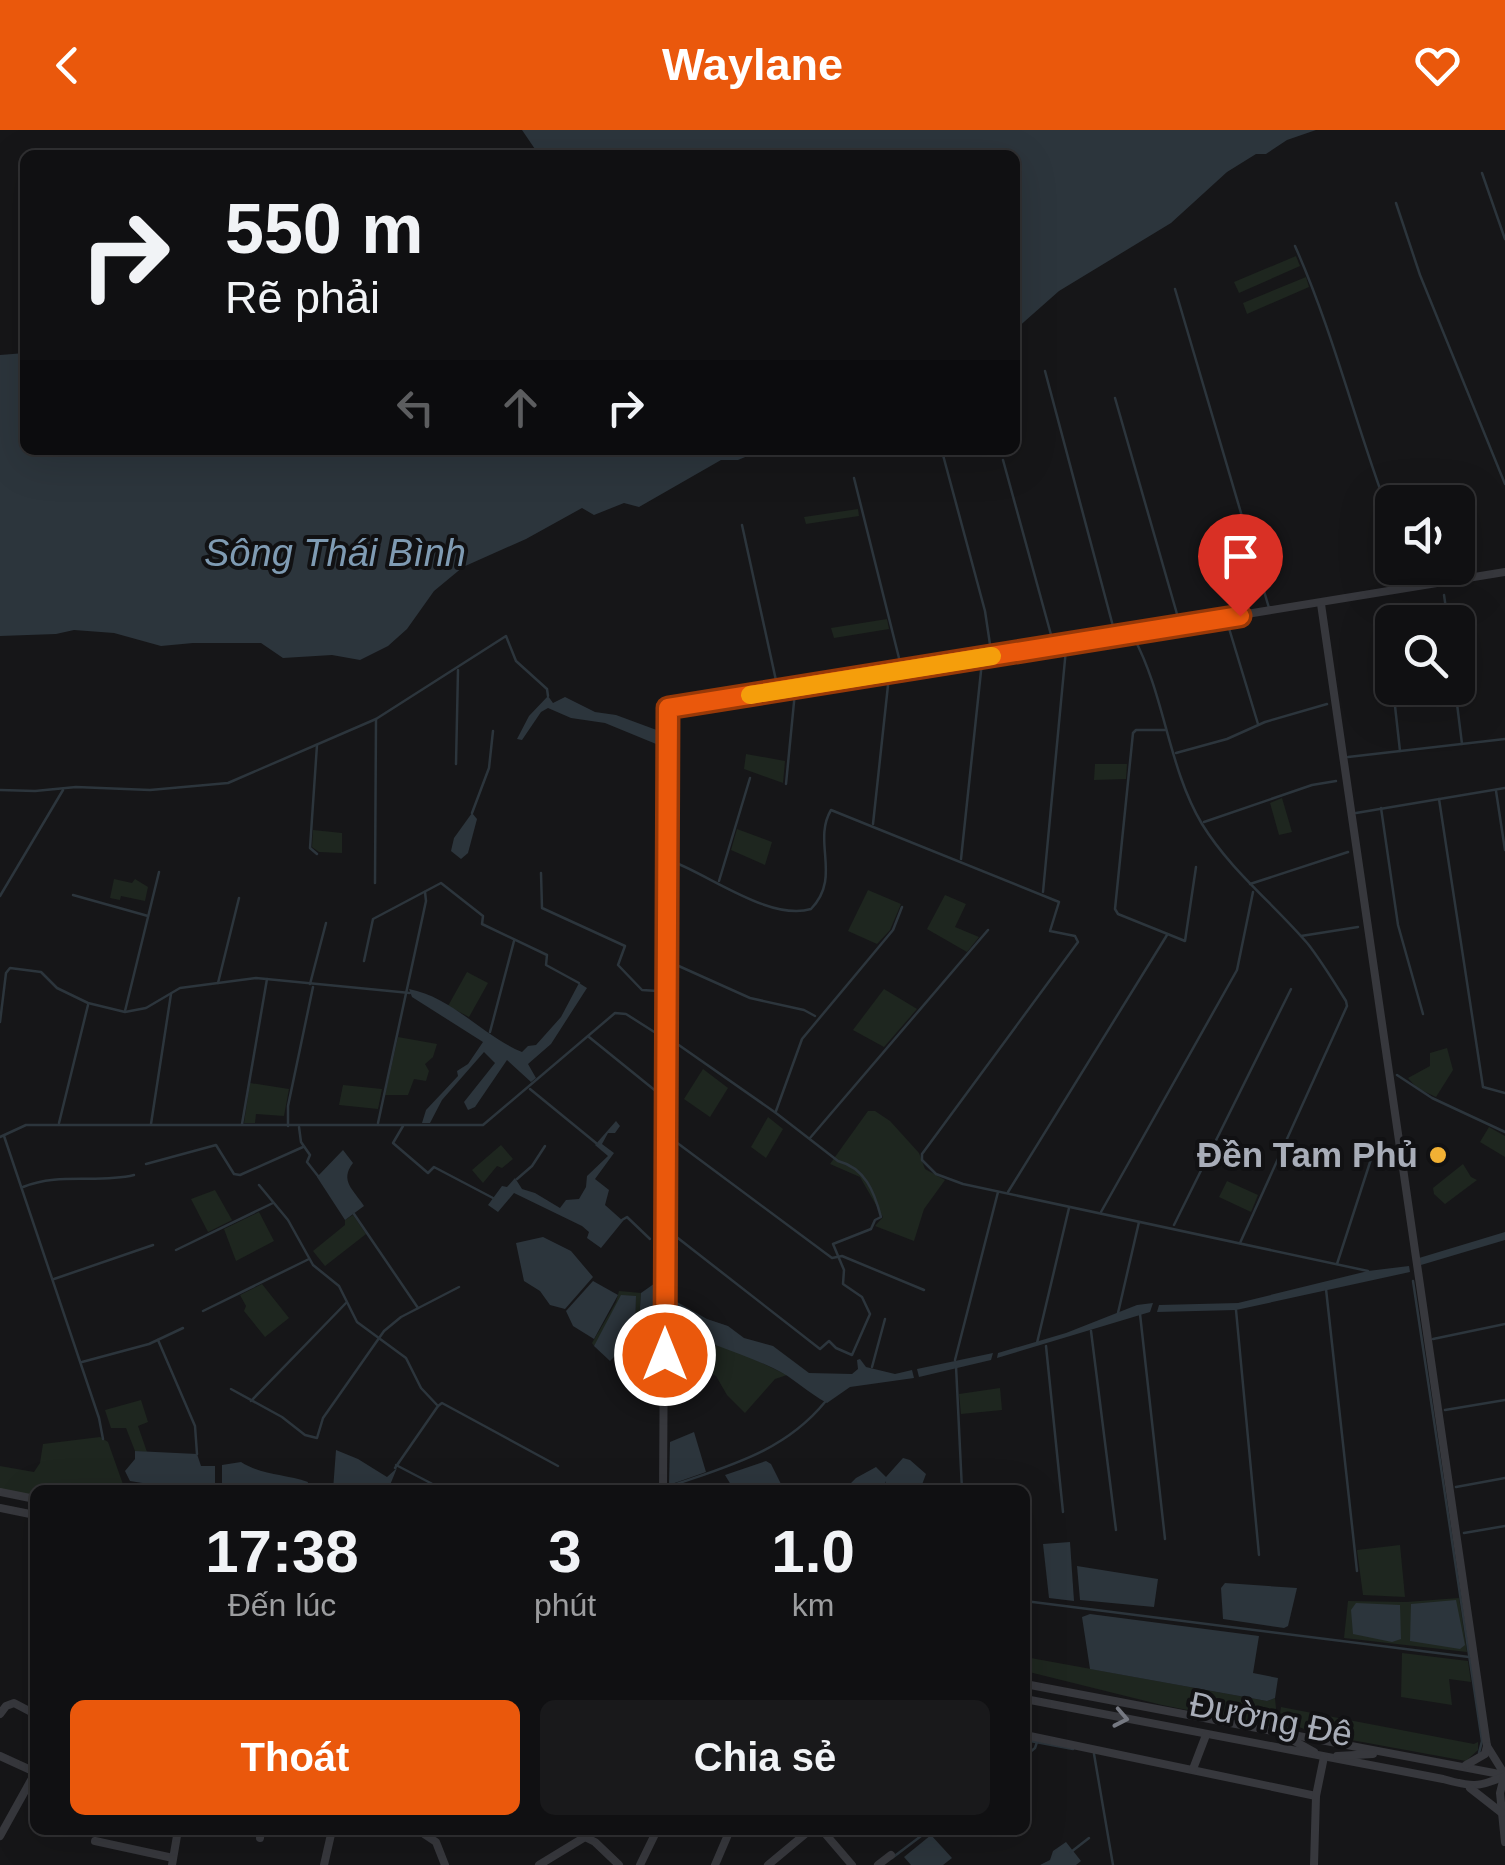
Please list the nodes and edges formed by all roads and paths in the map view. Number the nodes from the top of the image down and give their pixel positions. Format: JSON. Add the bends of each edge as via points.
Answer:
{"nodes":[{"id":1,"x":1505,"y":572,"type":"edge"},
{"id":2,"x":1321,"y":604,"type":"junction"},
{"id":3,"x":663,"y":1485,"type":"edge"},
{"id":4,"x":1,"y":1493,"type":"edge"},
{"id":5,"x":30,"y":1498,"type":"edge"},
{"id":6,"x":0,"y":1508,"type":"edge"},
{"id":7,"x":30,"y":1514,"type":"edge"},
{"id":8,"x":1030,"y":1685,"type":"edge"},
{"id":9,"x":1030,"y":1700,"type":"edge"},
{"id":10,"x":30,"y":1712,"type":"edge"},
{"id":11,"x":0,"y":1714,"type":"edge"},
{"id":12,"x":1278,"y":1732,"type":"junction"},
{"id":13,"x":1206,"y":1734,"type":"junction"},
{"id":14,"x":1030,"y":1736,"type":"edge"},
{"id":15,"x":1487,"y":1746,"type":"junction"},
{"id":16,"x":1388,"y":1752,"type":"junction"},
{"id":17,"x":0,"y":1756,"type":"edge"},
{"id":18,"x":1324,"y":1757,"type":"junction"},
{"id":19,"x":1462,"y":1766,"type":"junction"},
{"id":20,"x":30,"y":1770,"type":"edge"},
{"id":21,"x":1193,"y":1770,"type":"junction"},
{"id":22,"x":1505,"y":1776,"type":"edge"},
{"id":23,"x":30,"y":1781,"type":"edge"},
{"id":24,"x":1466,"y":1786,"type":"junction"},
{"id":25,"x":1316,"y":1796,"type":"junction"},
{"id":26,"x":1502,"y":1813,"type":"junction"},
{"id":27,"x":175,"y":1835,"type":"edge"},
{"id":28,"x":331,"y":1835,"type":"edge"},
{"id":29,"x":426,"y":1835,"type":"edge"},
{"id":30,"x":654,"y":1835,"type":"edge"},
{"id":31,"x":728,"y":1835,"type":"edge"},
{"id":32,"x":804,"y":1835,"type":"edge"},
{"id":33,"x":826,"y":1835,"type":"edge"},
{"id":34,"x":0,"y":1836,"type":"edge"},
{"id":35,"x":95,"y":1841,"type":"dead end"},
{"id":36,"x":1505,"y":1842,"type":"edge"},
{"id":37,"x":891,"y":1855,"type":"dead end"},
{"id":38,"x":172,"y":1862,"type":"edge"},
{"id":39,"x":773,"y":1863,"type":"edge"},
{"id":40,"x":324,"y":1865,"type":"edge"},
{"id":41,"x":446,"y":1865,"type":"edge"},
{"id":42,"x":539,"y":1865,"type":"edge"},
{"id":43,"x":619,"y":1865,"type":"edge"},
{"id":44,"x":640,"y":1865,"type":"edge"},
{"id":45,"x":715,"y":1865,"type":"edge"},
{"id":46,"x":852,"y":1865,"type":"edge"},
{"id":47,"x":878,"y":1865,"type":"edge"},
{"id":48,"x":1314,"y":1865,"type":"edge"}],
"edges":[{"from":1,"to":2,"type":"street"},
{"from":2,"to":3,"type":"street","via":[[668,708]]},
{"from":2,"to":15,"type":"street"},
{"from":4,"to":5,"type":"street"},
{"from":6,"to":7,"type":"street"},
{"from":8,"to":12,"type":"street","name":"Đường Đê"},
{"from":9,"to":13,"type":"street","name":"Đường Đê","one_way":true},
{"from":10,"to":11,"type":"street","via":[[14,1704]]},
{"from":12,"to":16,"type":"street","name":"Đường Đê"},
{"from":12,"to":18,"type":"street"},
{"from":13,"to":18,"type":"street","name":"Đường Đê"},
{"from":13,"to":21,"type":"street"},
{"from":14,"to":21,"type":"street"},
{"from":15,"to":19,"type":"street","via":[[1480,1759]]},
{"from":15,"to":22,"type":"street"},
{"from":16,"to":18,"type":"street"},
{"from":16,"to":19,"type":"street","name":"Đường Đê"},
{"from":17,"to":20,"type":"street"},
{"from":18,"to":24,"type":"street","name":"Đường Đê"},
{"from":18,"to":25,"type":"street"},
{"from":19,"to":22,"type":"street","name":"Đường Đê"},
{"from":21,"to":25,"type":"street"},
{"from":22,"to":24,"type":"street","name":"Đường Đê"},
{"from":22,"to":26,"type":"street"},
{"from":23,"to":34,"type":"street"},
{"from":24,"to":26,"type":"street"},
{"from":25,"to":48,"type":"street"},
{"from":26,"to":36,"type":"street"},
{"from":27,"to":38,"type":"street"},
{"from":28,"to":40,"type":"street"},
{"from":29,"to":41,"type":"street"},
{"from":30,"to":44,"type":"street"},
{"from":31,"to":45,"type":"street"},
{"from":32,"to":39,"type":"street"},
{"from":33,"to":46,"type":"street"},
{"from":35,"to":38,"type":"street"},
{"from":37,"to":47,"type":"street"},
{"from":42,"to":43,"type":"street","via":[[585,1837]]}]}
